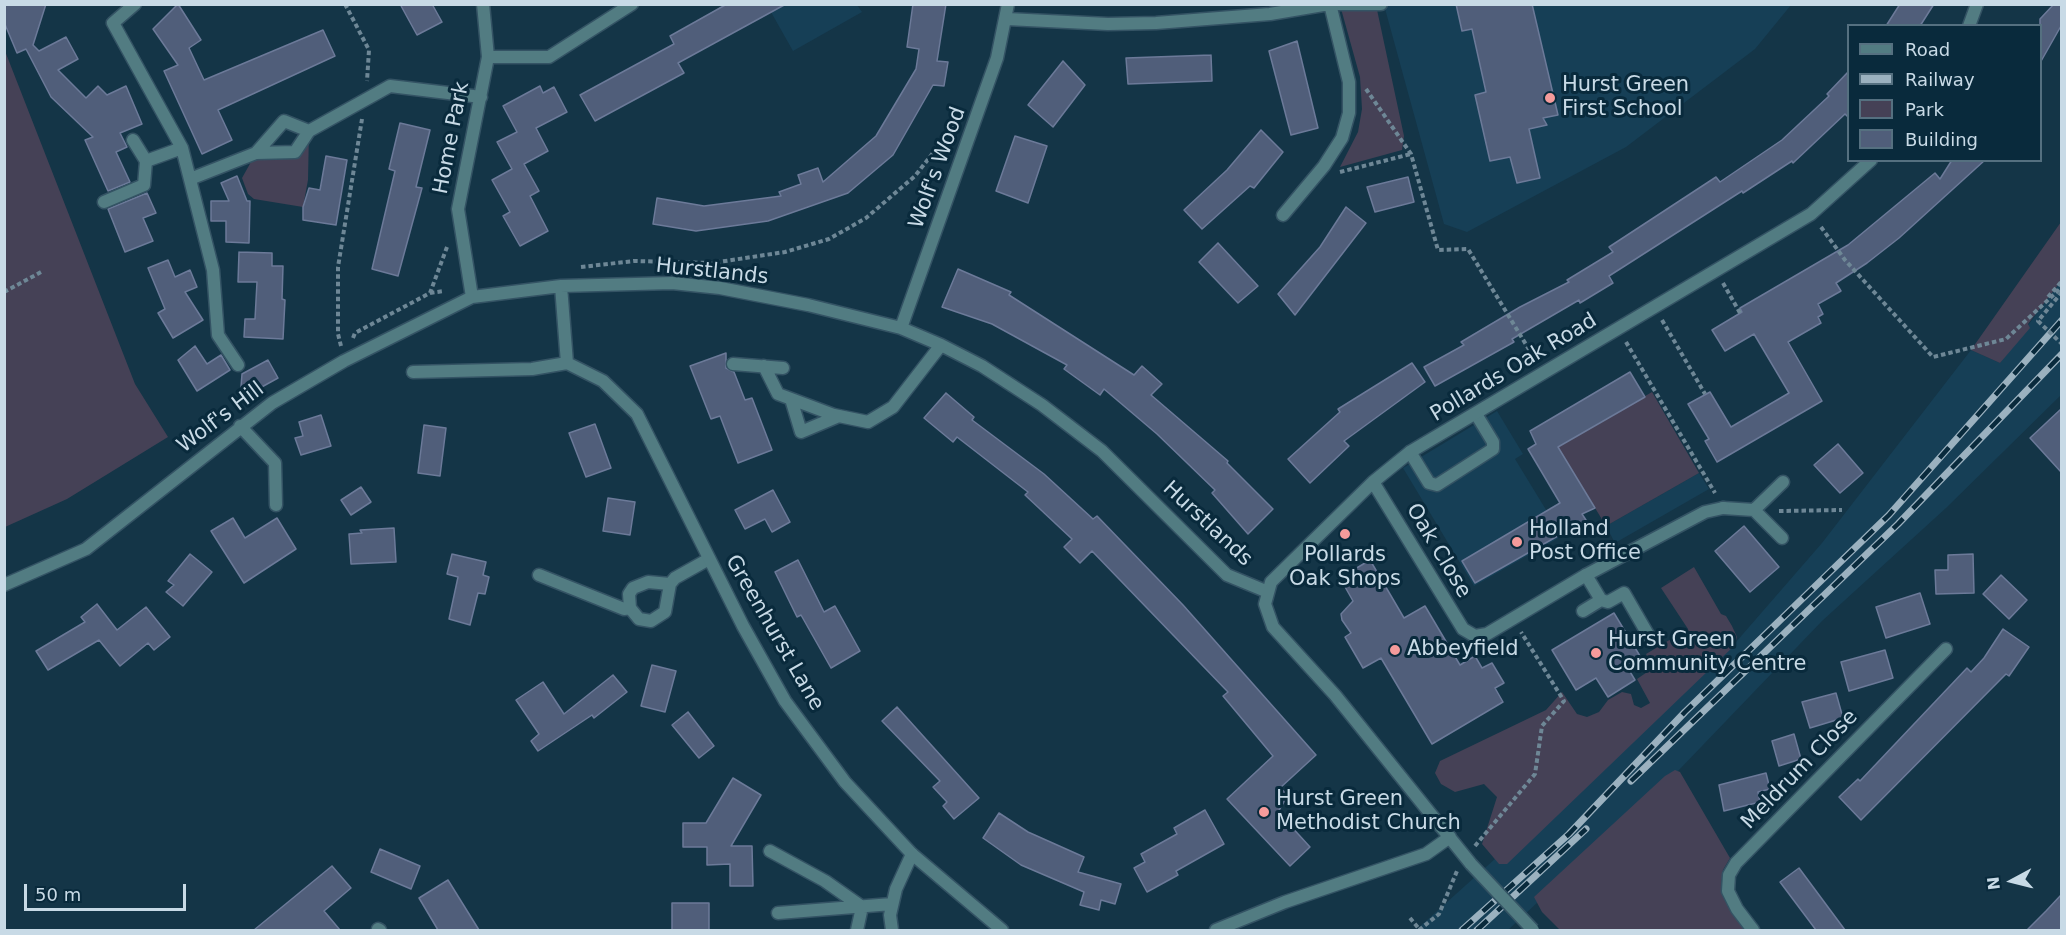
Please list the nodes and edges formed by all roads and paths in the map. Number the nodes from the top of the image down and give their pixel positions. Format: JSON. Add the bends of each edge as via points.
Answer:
{"nodes":[{"id":1,"x":135,"y":4,"type":"edge"},
{"id":2,"x":345,"y":4,"type":"edge"},
{"id":3,"x":483,"y":4,"type":"edge"},
{"id":4,"x":632,"y":4,"type":"edge"},
{"id":5,"x":1008,"y":4,"type":"edge"},
{"id":6,"x":1331,"y":4,"type":"edge"},
{"id":7,"x":1381,"y":4,"type":"edge"},
{"id":8,"x":1977,"y":4,"type":"edge"},
{"id":9,"x":1007,"y":19,"type":"junction"},
{"id":10,"x":1970,"y":24,"type":"edge"},
{"id":11,"x":488,"y":57,"type":"junction"},
{"id":12,"x":1349,"y":82,"type":"junction"},
{"id":13,"x":481,"y":97,"type":"junction"},
{"id":14,"x":365,"y":100,"type":"junction"},
{"id":15,"x":975,"y":124,"type":"junction"},
{"id":16,"x":309,"y":131,"type":"junction"},
{"id":17,"x":133,"y":140,"type":"dead end"},
{"id":18,"x":182,"y":148,"type":"junction"},
{"id":19,"x":256,"y":153,"type":"junction"},
{"id":20,"x":1411,"y":154,"type":"junction"},
{"id":21,"x":146,"y":161,"type":"junction"},
{"id":22,"x":1869,"y":162,"type":"edge"},
{"id":23,"x":1324,"y":166,"type":"junction"},
{"id":24,"x":190,"y":179,"type":"junction"},
{"id":25,"x":104,"y":202,"type":"dead end"},
{"id":26,"x":1811,"y":214,"type":"junction"},
{"id":27,"x":1283,"y":215,"type":"dead end"},
{"id":28,"x":459,"y":216,"type":"junction"},
{"id":29,"x":570,"y":268,"type":"dead end"},
{"id":30,"x":43,"y":271,"type":"dead end"},
{"id":31,"x":1716,"y":272,"type":"junction"},
{"id":32,"x":2061,"y":281,"type":"edge"},
{"id":33,"x":561,"y":286,"type":"junction"},
{"id":34,"x":2061,"y":287,"type":"edge"},
{"id":35,"x":4,"y":292,"type":"edge"},
{"id":36,"x":472,"y":292,"type":"junction"},
{"id":37,"x":2061,"y":292,"type":"edge"},
{"id":38,"x":430,"y":293,"type":"junction"},
{"id":39,"x":1654,"y":308,"type":"junction"},
{"id":40,"x":1740,"y":313,"type":"dead end"},
{"id":41,"x":2034,"y":313,"type":"junction"},
{"id":42,"x":902,"y":328,"type":"junction"},
{"id":43,"x":1618,"y":329,"type":"junction"},
{"id":44,"x":2061,"y":344,"type":"edge"},
{"id":45,"x":941,"y":345,"type":"junction"},
{"id":46,"x":344,"y":361,"type":"junction"},
{"id":47,"x":567,"y":363,"type":"junction"},
{"id":48,"x":733,"y":364,"type":"dead end"},
{"id":49,"x":238,"y":365,"type":"dead end"},
{"id":50,"x":764,"y":366,"type":"junction"},
{"id":51,"x":783,"y":368,"type":"dead end"},
{"id":52,"x":413,"y":372,"type":"dead end"},
{"id":53,"x":1543,"y":373,"type":"junction"},
{"id":54,"x":1705,"y":394,"type":"dead end"},
{"id":55,"x":791,"y":399,"type":"junction"},
{"id":56,"x":1476,"y":414,"type":"junction"},
{"id":57,"x":839,"y":416,"type":"junction"},
{"id":58,"x":240,"y":426,"type":"junction"},
{"id":59,"x":1410,"y":452,"type":"junction"},
{"id":60,"x":1373,"y":482,"type":"junction"},
{"id":61,"x":1783,"y":482,"type":"dead end"},
{"id":62,"x":276,"y":505,"type":"dead end"},
{"id":63,"x":1723,"y":508,"type":"junction"},
{"id":64,"x":1754,"y":510,"type":"junction"},
{"id":65,"x":1842,"y":510,"type":"dead end"},
{"id":66,"x":1805,"y":512,"type":"dead end"},
{"id":67,"x":1782,"y":538,"type":"dead end"},
{"id":68,"x":709,"y":559,"type":"junction"},
{"id":69,"x":539,"y":575,"type":"dead end"},
{"id":70,"x":1586,"y":575,"type":"junction"},
{"id":71,"x":670,"y":584,"type":"junction"},
{"id":72,"x":4,"y":585,"type":"edge"},
{"id":73,"x":1268,"y":592,"type":"junction"},
{"id":74,"x":1601,"y":600,"type":"junction"},
{"id":75,"x":630,"y":608,"type":"junction"},
{"id":76,"x":1583,"y":611,"type":"dead end"},
{"id":77,"x":1512,"y":619,"type":"junction"},
{"id":78,"x":1650,"y":638,"type":"dead end"},
{"id":79,"x":1946,"y":648,"type":"dead end"},
{"id":80,"x":1450,"y":837,"type":"junction"},
{"id":81,"x":770,"y":851,"type":"dead end"},
{"id":82,"x":912,"y":854,"type":"junction"},
{"id":83,"x":1468,"y":860,"type":"junction"},
{"id":84,"x":892,"y":904,"type":"junction"},
{"id":85,"x":862,"y":907,"type":"junction"},
{"id":86,"x":778,"y":913,"type":"dead end"},
{"id":87,"x":1410,"y":918,"type":"dead end"},
{"id":88,"x":857,"y":930,"type":"edge"},
{"id":89,"x":891,"y":930,"type":"edge"},
{"id":90,"x":1002,"y":930,"type":"edge"},
{"id":91,"x":1216,"y":930,"type":"edge"},
{"id":92,"x":1419,"y":930,"type":"edge"},
{"id":93,"x":1533,"y":930,"type":"edge"},
{"id":94,"x":1754,"y":930,"type":"edge"}],
"edges":[{"from":1,"to":18,"type":"street","via":[[113,23]]},
{"from":2,"to":14,"type":"path","via":[[369,50]]},
{"from":3,"to":11,"type":"street","name":"Home Park"},
{"from":4,"to":11,"type":"street","name":"Home Park","via":[[549,57]]},
{"from":5,"to":9,"type":"street","name":"Wolf's Wood"},
{"from":6,"to":7,"type":"street"},
{"from":6,"to":9,"type":"street","via":[[1270,14],[1156,23]]},
{"from":6,"to":12,"type":"street"},
{"from":8,"to":10,"type":"street"},
{"from":9,"to":15,"type":"street","name":"Wolf's Wood"},
{"from":11,"to":13,"type":"street","name":"Home Park"},
{"from":12,"to":20,"type":"path","via":[[1366,88]]},
{"from":12,"to":23,"type":"street","via":[[1349,113],[1342,138]]},
{"from":13,"to":14,"type":"street","via":[[390,86]]},
{"from":13,"to":28,"type":"street","name":"Home Park"},
{"from":14,"to":16,"type":"street"},
{"from":14,"to":46,"type":"path","via":[[338,267],[338,334]]},
{"from":15,"to":29,"type":"path","via":[[953,126],[915,176],[866,218],[830,239],[785,252],[712,263],[634,261]]},
{"from":15,"to":42,"type":"street","name":"Wolf's Wood"},
{"from":16,"to":19,"type":"street","via":[[295,152]]},
{"from":16,"to":19,"type":"street","via":[[284,121]]},
{"from":17,"to":21,"type":"street"},
{"from":18,"to":21,"type":"street"},
{"from":18,"to":24,"type":"street"},
{"from":19,"to":24,"type":"street"},
{"from":20,"to":23,"type":"path","via":[[1335,174]]},
{"from":20,"to":53,"type":"path","via":[[1438,250],[1468,249]]},
{"from":21,"to":25,"type":"street","via":[[144,185]]},
{"from":22,"to":26,"type":"street","name":"Pollards Oak Road"},
{"from":23,"to":27,"type":"street"},
{"from":24,"to":49,"type":"street","via":[[213,270],[218,335]]},
{"from":26,"to":31,"type":"street","name":"Pollards Oak Road"},
{"from":26,"to":41,"type":"path","via":[[1845,260],[1933,357],[2006,339]]},
{"from":28,"to":36,"type":"street","name":"Home Park"},
{"from":28,"to":38,"type":"path"},
{"from":30,"to":35,"type":"path"},
{"from":31,"to":39,"type":"street","name":"Pollards Oak Road"},
{"from":31,"to":40,"type":"path"},
{"from":32,"to":41,"type":"path"},
{"from":33,"to":36,"type":"street","name":"Hurstlands"},
{"from":33,"to":42,"type":"street","name":"Hurstlands","via":[[672,283],[720,288],[808,304]]},
{"from":33,"to":47,"type":"street"},
{"from":34,"to":41,"type":"path"},
{"from":36,"to":38,"type":"path"},
{"from":36,"to":46,"type":"street","name":"Wolf's Hill"},
{"from":37,"to":44,"type":"path","bridge":true,"via":[[2038,321]]},
{"from":38,"to":46,"type":"path","via":[[356,333]]},
{"from":39,"to":43,"type":"street","name":"Pollards Oak Road"},
{"from":39,"to":54,"type":"path"},
{"from":42,"to":45,"type":"street","name":"Hurstlands"},
{"from":43,"to":53,"type":"street","name":"Pollards Oak Road"},
{"from":43,"to":63,"type":"path"},
{"from":45,"to":57,"type":"street","via":[[893,407],[868,422]]},
{"from":45,"to":73,"type":"street","name":"Hurstlands","via":[[1042,405],[1102,451],[1227,574]]},
{"from":46,"to":58,"type":"street","name":"Wolf's Hill"},
{"from":47,"to":52,"type":"street","via":[[532,369]]},
{"from":47,"to":68,"type":"street","name":"Greenhurst Lane","via":[[603,381],[637,414]]},
{"from":48,"to":50,"type":"street"},
{"from":50,"to":51,"type":"street"},
{"from":50,"to":55,"type":"street","via":[[778,394]]},
{"from":53,"to":56,"type":"street","name":"Pollards Oak Road"},
{"from":55,"to":57,"type":"street"},
{"from":55,"to":57,"type":"street","via":[[801,432]]},
{"from":56,"to":59,"type":"street","name":"Pollards Oak Road"},
{"from":56,"to":59,"type":"street","via":[[1493,442],[1493,449],[1437,485],[1429,483]]},
{"from":58,"to":62,"type":"street","via":[[275,463]]},
{"from":58,"to":72,"type":"street","name":"Wolf's Hill","via":[[86,549]]},
{"from":59,"to":60,"type":"street","name":"Pollards Oak Road"},
{"from":60,"to":73,"type":"street","name":"Pollards Oak Road","via":[[1278,573]]},
{"from":60,"to":77,"type":"street","name":"Oak Close","via":[[1463,629],[1475,636],[1487,634]]},
{"from":61,"to":64,"type":"street"},
{"from":63,"to":64,"type":"street"},
{"from":63,"to":70,"type":"street","via":[[1705,512]]},
{"from":64,"to":67,"type":"street"},
{"from":65,"to":66,"type":"path"},
{"from":68,"to":71,"type":"street","via":[[684,571]]},
{"from":68,"to":82,"type":"street","name":"Greenhurst Lane","via":[[785,700],[844,782]]},
{"from":69,"to":75,"type":"street"},
{"from":70,"to":74,"type":"street"},
{"from":70,"to":77,"type":"street"},
{"from":71,"to":75,"type":"street","via":[[648,582],[633,588],[629,594]]},
{"from":71,"to":75,"type":"street","via":[[668,604],[658,618],[645,621]]},
{"from":73,"to":80,"type":"street","via":[[1265,604],[1273,627],[1335,695]]},
{"from":74,"to":76,"type":"street"},
{"from":74,"to":78,"type":"street","via":[[1608,602],[1624,593]]},
{"from":77,"to":83,"type":"path","via":[[1564,701],[1542,726],[1535,774]]},
{"from":79,"to":94,"type":"street","name":"Meldrum Close","via":[[1736,863],[1729,875],[1728,891]]},
{"from":80,"to":83,"type":"street"},
{"from":80,"to":91,"type":"street","via":[[1426,854]]},
{"from":81,"to":85,"type":"street"},
{"from":82,"to":84,"type":"street"},
{"from":82,"to":90,"type":"street","name":"Greenhurst Lane"},
{"from":83,"to":92,"type":"path","via":[[1439,914]]},
{"from":83,"to":93,"type":"street","bridge":true},
{"from":84,"to":85,"type":"street"},
{"from":84,"to":89,"type":"street"},
{"from":85,"to":86,"type":"street"},
{"from":85,"to":88,"type":"street"},
{"from":87,"to":92,"type":"path"}]}
